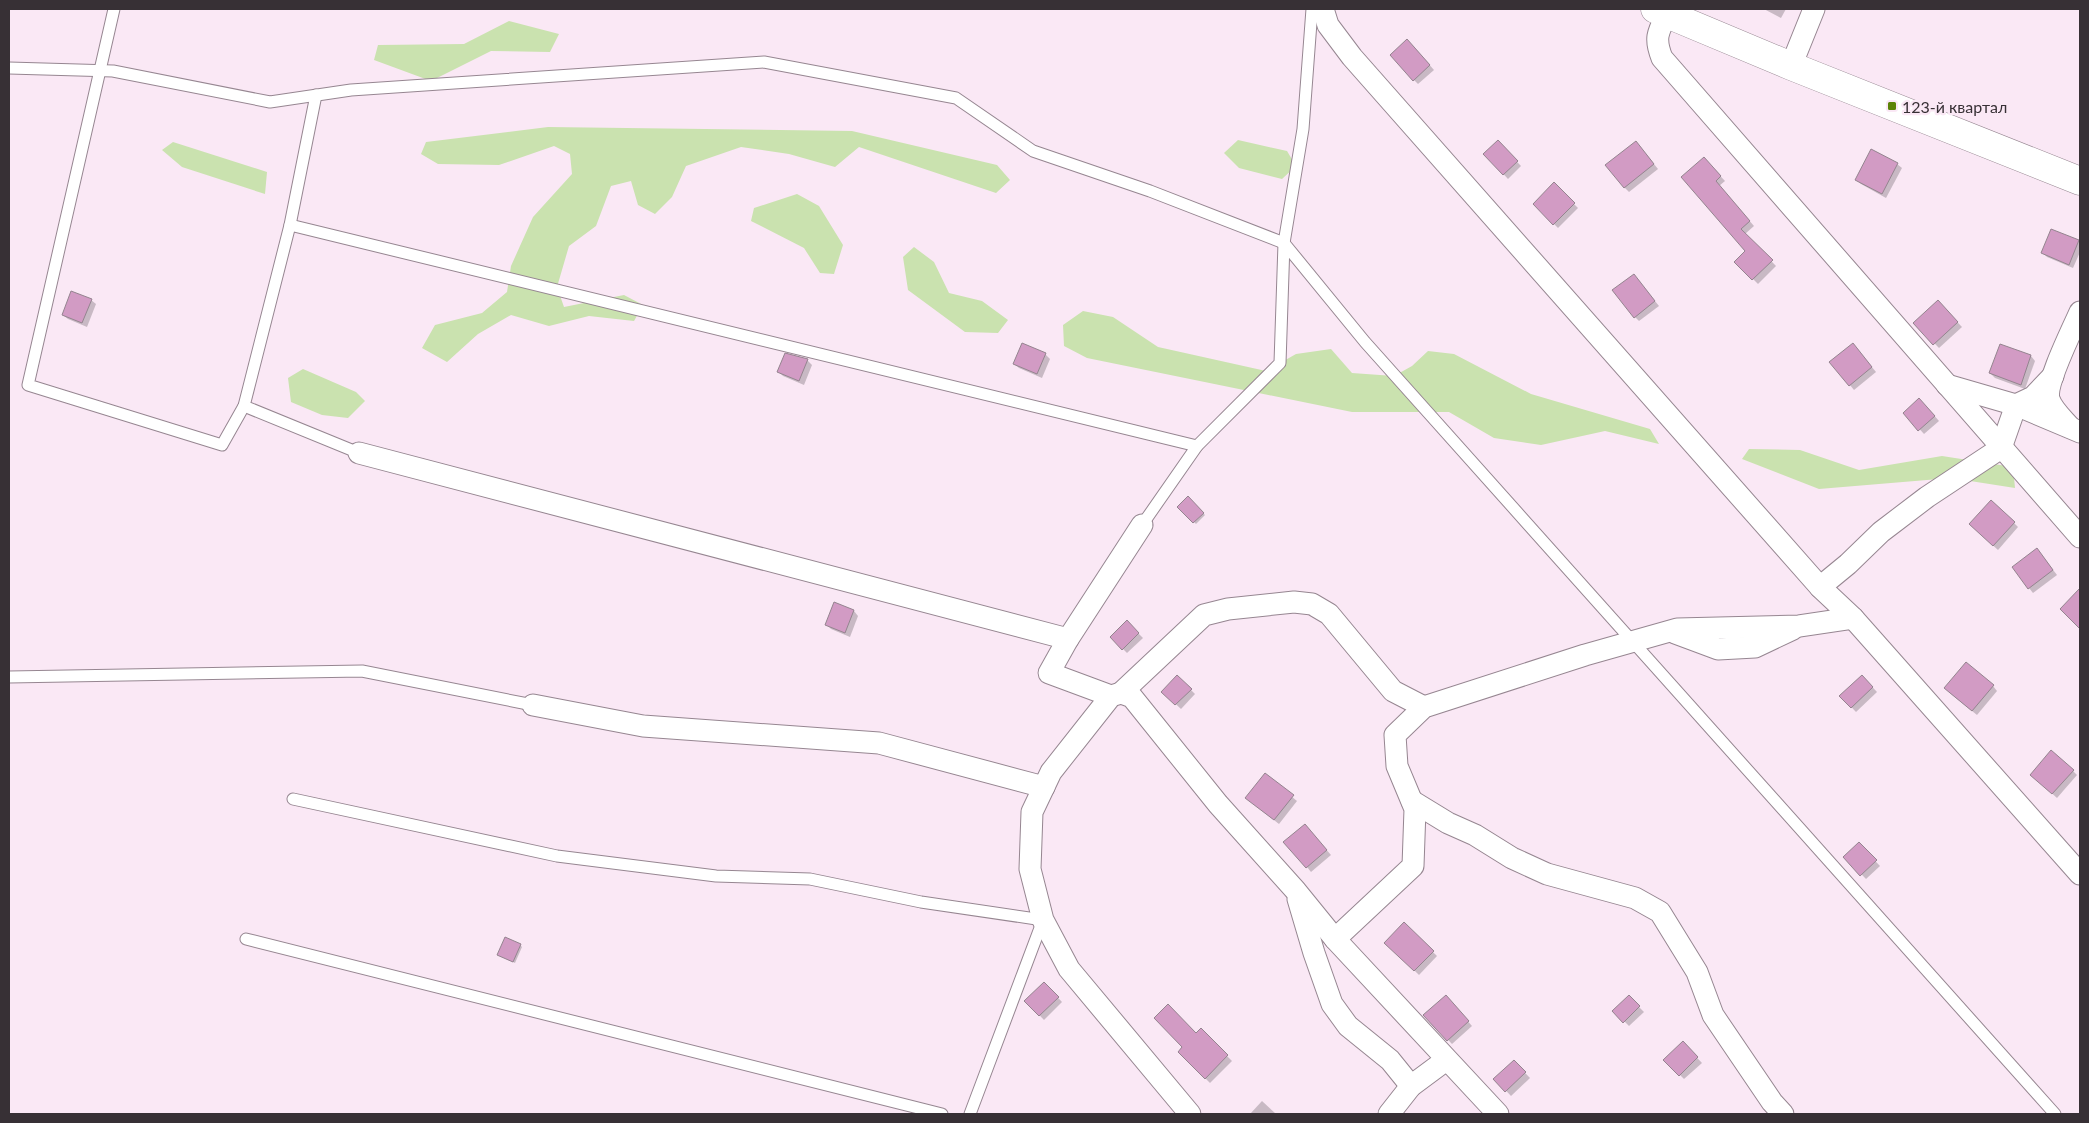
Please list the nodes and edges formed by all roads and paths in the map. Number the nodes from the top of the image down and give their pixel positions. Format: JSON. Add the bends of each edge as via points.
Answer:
{"nodes":[{"id":1,"x":114,"y":9,"type":"edge"},
{"id":2,"x":1312,"y":9,"type":"edge"},
{"id":3,"x":1323,"y":9,"type":"edge"},
{"id":4,"x":1814,"y":9,"type":"edge"},
{"id":5,"x":1661,"y":11,"type":"edge"},
{"id":6,"x":1791,"y":66,"type":"junction"},
{"id":7,"x":9,"y":68,"type":"edge"},
{"id":8,"x":100,"y":71,"type":"junction"},
{"id":9,"x":316,"y":95,"type":"junction"},
{"id":10,"x":2080,"y":181,"type":"edge"},
{"id":11,"x":290,"y":225,"type":"junction"},
{"id":12,"x":1284,"y":243,"type":"junction"},
{"id":13,"x":2080,"y":312,"type":"edge"},
{"id":14,"x":2053,"y":376,"type":"junction"},
{"id":15,"x":1947,"y":385,"type":"junction"},
{"id":16,"x":2016,"y":405,"type":"junction"},
{"id":17,"x":244,"y":406,"type":"junction"},
{"id":18,"x":2076,"y":430,"type":"edge"},
{"id":19,"x":1198,"y":446,"type":"junction"},
{"id":20,"x":2001,"y":448,"type":"junction"},
{"id":21,"x":359,"y":453,"type":"joint"},
{"id":22,"x":1142,"y":526,"type":"joint"},
{"id":23,"x":2080,"y":537,"type":"edge"},
{"id":24,"x":1820,"y":588,"type":"junction"},
{"id":25,"x":1853,"y":618,"type":"junction"},
{"id":26,"x":1068,"y":639,"type":"junction"},
{"id":27,"x":1633,"y":642,"type":"junction"},
{"id":28,"x":9,"y":677,"type":"edge"},
{"id":29,"x":1116,"y":695,"type":"junction"},
{"id":30,"x":533,"y":705,"type":"joint"},
{"id":31,"x":1424,"y":707,"type":"junction"},
{"id":32,"x":1044,"y":787,"type":"junction"},
{"id":33,"x":293,"y":799,"type":"dead end"},
{"id":34,"x":1412,"y":801,"type":"junction"},
{"id":35,"x":2080,"y":874,"type":"edge"},
{"id":36,"x":1296,"y":891,"type":"junction"},
{"id":37,"x":1043,"y":920,"type":"junction"},
{"id":38,"x":1335,"y":939,"type":"junction"},
{"id":39,"x":246,"y":940,"type":"dead end"},
{"id":40,"x":1311,"y":945,"type":"junction"},
{"id":41,"x":1351,"y":956,"type":"junction"},
{"id":42,"x":1446,"y":1060,"type":"junction"},
{"id":43,"x":1411,"y":1086,"type":"junction"},
{"id":44,"x":942,"y":1114,"type":"edge"},
{"id":45,"x":970,"y":1114,"type":"edge"},
{"id":46,"x":1190,"y":1114,"type":"edge"},
{"id":47,"x":1389,"y":1114,"type":"edge"},
{"id":48,"x":1498,"y":1114,"type":"edge"},
{"id":49,"x":1783,"y":1114,"type":"edge"},
{"id":50,"x":2055,"y":1114,"type":"edge"}],
"edges":[{"from":1,"to":8,"type":"lane"},
{"from":2,"to":12,"type":"lane","via":[[1303,129]]},
{"from":3,"to":24,"type":"street","via":[[1328,25],[1352,57]]},
{"from":4,"to":6,"type":"street"},
{"from":5,"to":6,"type":"street"},
{"from":5,"to":15,"type":"street","via":[[1657,46],[1662,58]]},
{"from":6,"to":10,"type":"street"},
{"from":7,"to":8,"type":"lane"},
{"from":8,"to":9,"type":"lane","via":[[270,102]]},
{"from":8,"to":17,"type":"lane","via":[[28,385],[222,445]]},
{"from":9,"to":11,"type":"lane"},
{"from":9,"to":12,"type":"lane","via":[[764,62],[956,98],[1033,151],[1150,191]]},
{"from":11,"to":17,"type":"lane"},
{"from":11,"to":19,"type":"lane"},
{"from":12,"to":19,"type":"lane","via":[[1280,363]]},
{"from":12,"to":27,"type":"lane","via":[[1365,342]]},
{"from":13,"to":14,"type":"street"},
{"from":14,"to":16,"type":"street","via":[[2033,397]]},
{"from":14,"to":18,"type":"street","via":[[2048,397],[2055,410]]},
{"from":15,"to":16,"type":"street"},
{"from":15,"to":20,"type":"street"},
{"from":16,"to":18,"type":"street"},
{"from":16,"to":20,"type":"street"},
{"from":17,"to":21,"type":"lane"},
{"from":19,"to":22,"type":"lane"},
{"from":20,"to":23,"type":"street"},
{"from":20,"to":24,"type":"street","via":[[1880,532]]},
{"from":21,"to":26,"type":"street"},
{"from":22,"to":26,"type":"street"},
{"from":24,"to":25,"type":"street"},
{"from":25,"to":27,"type":"street","via":[[1799,626],[1677,629]]},
{"from":25,"to":35,"type":"street"},
{"from":26,"to":29,"type":"street","via":[[1049,673]]},
{"from":27,"to":31,"type":"street"},
{"from":27,"to":50,"type":"lane"},
{"from":28,"to":30,"type":"lane","via":[[362,671]]},
{"from":29,"to":31,"type":"street","via":[[1204,615],[1228,609],[1294,602],[1312,604],[1329,614],[1392,691]]},
{"from":29,"to":32,"type":"street","via":[[1051,772]]},
{"from":29,"to":36,"type":"street","via":[[1132,697],[1218,804]]},
{"from":30,"to":32,"type":"street","via":[[644,726],[879,743]]},
{"from":31,"to":34,"type":"street","via":[[1396,734],[1397,766]]},
{"from":32,"to":37,"type":"street","via":[[1032,812],[1030,870]]},
{"from":33,"to":37,"type":"lane","via":[[557,856],[716,876],[810,879],[921,902]]},
{"from":34,"to":38,"type":"street","via":[[1414,866]]},
{"from":34,"to":49,"type":"street","via":[[1475,834],[1512,858],[1547,874],[1635,898],[1660,912],[1697,972],[1713,1015]]},
{"from":36,"to":38,"type":"street"},
{"from":36,"to":40,"type":"street"},
{"from":37,"to":45,"type":"lane"},
{"from":37,"to":46,"type":"street","via":[[1069,969]]},
{"from":38,"to":41,"type":"street"},
{"from":39,"to":44,"type":"lane"},
{"from":40,"to":41,"type":"street"},
{"from":40,"to":43,"type":"street","via":[[1332,1004],[1348,1026],[1390,1060]]},
{"from":41,"to":42,"type":"street"},
{"from":42,"to":43,"type":"street"},
{"from":42,"to":48,"type":"street"},
{"from":43,"to":47,"type":"street"}]}
